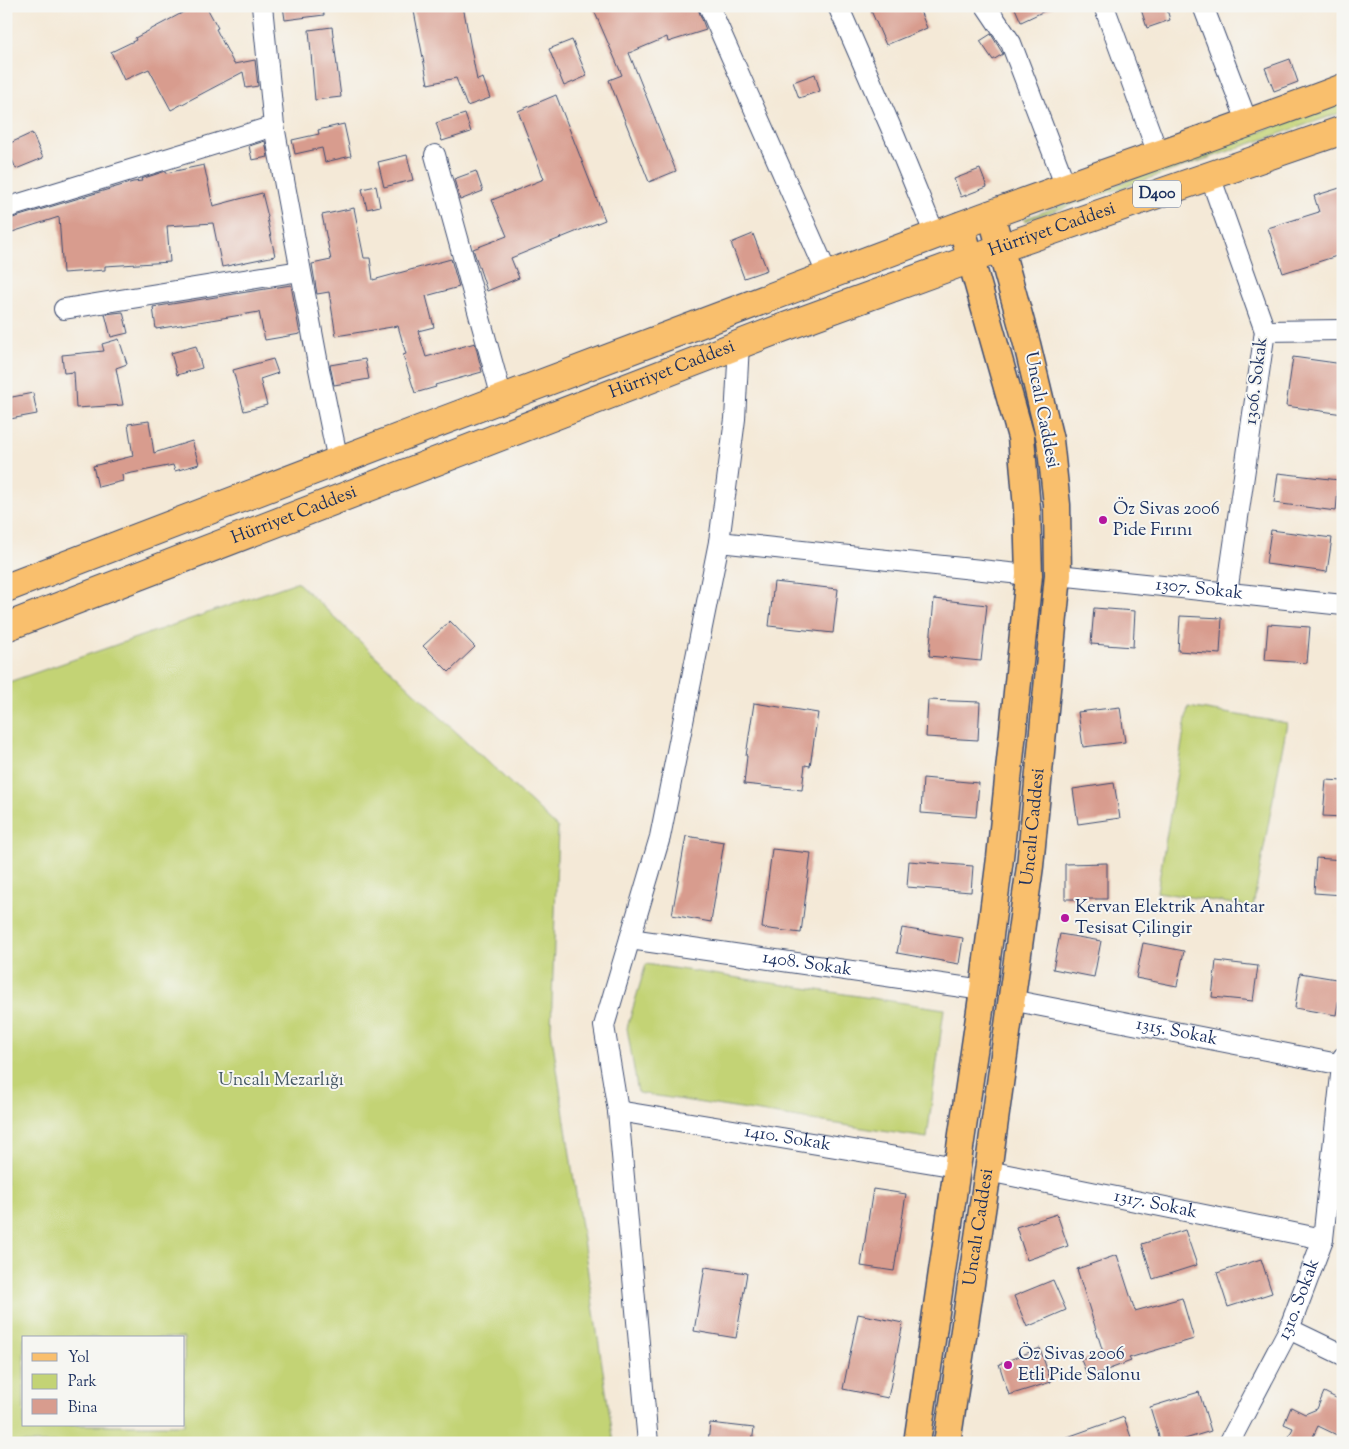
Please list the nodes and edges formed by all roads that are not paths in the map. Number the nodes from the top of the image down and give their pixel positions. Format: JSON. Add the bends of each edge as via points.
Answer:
{"nodes":[{"id":1,"x":262,"y":6,"type":"edge"},
{"id":2,"x":709,"y":6,"type":"edge"},
{"id":3,"x":838,"y":6,"type":"edge"},
{"id":4,"x":986,"y":6,"type":"edge"},
{"id":5,"x":1104,"y":6,"type":"edge"},
{"id":6,"x":1203,"y":6,"type":"edge"},
{"id":7,"x":1343,"y":88,"type":"edge"},
{"id":8,"x":1248,"y":124,"type":"junction"},
{"id":9,"x":274,"y":126,"type":"junction"},
{"id":10,"x":1343,"y":130,"type":"edge"},
{"id":11,"x":435,"y":154,"type":"dead end"},
{"id":12,"x":1158,"y":154,"type":"junction"},
{"id":13,"x":1210,"y":176,"type":"junction"},
{"id":14,"x":1066,"y":187,"type":"junction"},
{"id":15,"x":6,"y":208,"type":"edge"},
{"id":16,"x":991,"y":214,"type":"junction"},
{"id":17,"x":961,"y":225,"type":"junction"},
{"id":18,"x":935,"y":235,"type":"junction"},
{"id":19,"x":1001,"y":248,"type":"junction"},
{"id":20,"x":972,"y":258,"type":"junction"},
{"id":21,"x":300,"y":272,"type":"junction"},
{"id":22,"x":828,"y":276,"type":"junction"},
{"id":23,"x":64,"y":309,"type":"dead end"},
{"id":24,"x":1343,"y":330,"type":"edge"},
{"id":25,"x":1265,"y":331,"type":"junction"},
{"id":26,"x":739,"y":344,"type":"junction"},
{"id":27,"x":502,"y":398,"type":"junction"},
{"id":28,"x":338,"y":461,"type":"junction"},
{"id":29,"x":719,"y":542,"type":"junction"},
{"id":30,"x":1029,"y":575,"type":"junction"},
{"id":31,"x":1058,"y":575,"type":"junction"},
{"id":32,"x":6,"y":588,"type":"edge"},
{"id":33,"x":1227,"y":593,"type":"junction"},
{"id":34,"x":1343,"y":605,"type":"edge"},
{"id":35,"x":6,"y":627,"type":"edge"},
{"id":36,"x":630,"y":939,"type":"junction"},
{"id":37,"x":983,"y":990,"type":"junction"},
{"id":38,"x":1011,"y":1000,"type":"junction"},
{"id":39,"x":1342,"y":1062,"type":"edge"},
{"id":40,"x":618,"y":1112,"type":"junction"},
{"id":41,"x":958,"y":1167,"type":"junction"},
{"id":42,"x":988,"y":1171,"type":"junction"},
{"id":43,"x":1323,"y":1239,"type":"junction"},
{"id":44,"x":1289,"y":1329,"type":"junction"},
{"id":45,"x":1343,"y":1355,"type":"edge"},
{"id":46,"x":648,"y":1443,"type":"edge"},
{"id":47,"x":917,"y":1443,"type":"edge"},
{"id":48,"x":947,"y":1443,"type":"edge"},
{"id":49,"x":1230,"y":1443,"type":"edge"}],
"edges":[{"from":1,"to":9,"type":"street"},
{"from":2,"to":22,"type":"street"},
{"from":3,"to":18,"type":"street"},
{"from":4,"to":14,"type":"street","via":[[1011,43]]},
{"from":5,"to":12,"type":"street"},
{"from":6,"to":8,"type":"street"},
{"from":7,"to":8,"type":"highway","name":"Hürriyet Caddesi"},
{"from":8,"to":12,"type":"highway","name":"Hürriyet Caddesi"},
{"from":9,"to":15,"type":"street"},
{"from":9,"to":21,"type":"street"},
{"from":10,"to":13,"type":"highway","name":"Hürriyet Caddesi","number":"D400"},
{"from":11,"to":27,"type":"street"},
{"from":12,"to":14,"type":"highway","name":"Hürriyet Caddesi"},
{"from":13,"to":19,"type":"highway","name":"Hürriyet Caddesi","number":"D400"},
{"from":13,"to":25,"type":"street","name":"1306. Sokak"},
{"from":14,"to":16,"type":"highway","name":"Hürriyet Caddesi"},
{"from":16,"to":17,"type":"highway","name":"Hürriyet Caddesi"},
{"from":16,"to":19,"type":"main road","name":"Uncalı Caddesi"},
{"from":17,"to":18,"type":"highway","name":"Hürriyet Caddesi"},
{"from":17,"to":20,"type":"main road","name":"Uncalı Caddesi"},
{"from":18,"to":22,"type":"highway","name":"Hürriyet Caddesi"},
{"from":19,"to":20,"type":"highway","name":"Hürriyet Caddesi","number":"D400"},
{"from":19,"to":31,"type":"main road","name":"Uncalı Caddesi","via":[[1050,440],[1057,505]]},
{"from":20,"to":26,"type":"highway","name":"Hürriyet Caddesi"},
{"from":20,"to":30,"type":"main road","name":"Uncalı Caddesi","via":[[1021,437]]},
{"from":21,"to":23,"type":"street"},
{"from":21,"to":28,"type":"street"},
{"from":22,"to":27,"type":"highway","name":"Hürriyet Caddesi"},
{"from":24,"to":25,"type":"street"},
{"from":25,"to":33,"type":"street","name":"1306. Sokak"},
{"from":26,"to":29,"type":"street","via":[[735,419]]},
{"from":26,"to":35,"type":"highway","name":"Hürriyet Caddesi"},
{"from":27,"to":28,"type":"highway","name":"Hürriyet Caddesi"},
{"from":28,"to":32,"type":"highway","name":"Hürriyet Caddesi"},
{"from":29,"to":30,"type":"street"},
{"from":29,"to":36,"type":"street","via":[[660,837]]},
{"from":30,"to":37,"type":"main road","name":"Uncalı Caddesi"},
{"from":31,"to":33,"type":"street","name":"1307. Sokak"},
{"from":31,"to":38,"type":"main road","name":"Uncalı Caddesi","via":[[1030,866]]},
{"from":33,"to":34,"type":"street","name":"1307. Sokak"},
{"from":36,"to":37,"type":"street","name":"1408. Sokak"},
{"from":36,"to":40,"type":"street","via":[[604,1026]]},
{"from":37,"to":41,"type":"main road","name":"Uncalı Caddesi"},
{"from":38,"to":39,"type":"street","name":"1315. Sokak"},
{"from":38,"to":42,"type":"main road","name":"Uncalı Caddesi"},
{"from":39,"to":43,"type":"street","name":"1310. Sokak"},
{"from":40,"to":41,"type":"street","name":"1410. Sokak"},
{"from":40,"to":46,"type":"street"},
{"from":41,"to":47,"type":"main road","name":"Uncalı Caddesi"},
{"from":42,"to":43,"type":"street","name":"1317. Sokak"},
{"from":42,"to":48,"type":"main road","name":"Uncalı Caddesi"},
{"from":43,"to":44,"type":"street","name":"1310. Sokak"},
{"from":44,"to":45,"type":"street"},
{"from":44,"to":49,"type":"street","name":"1310. Sokak"}]}
